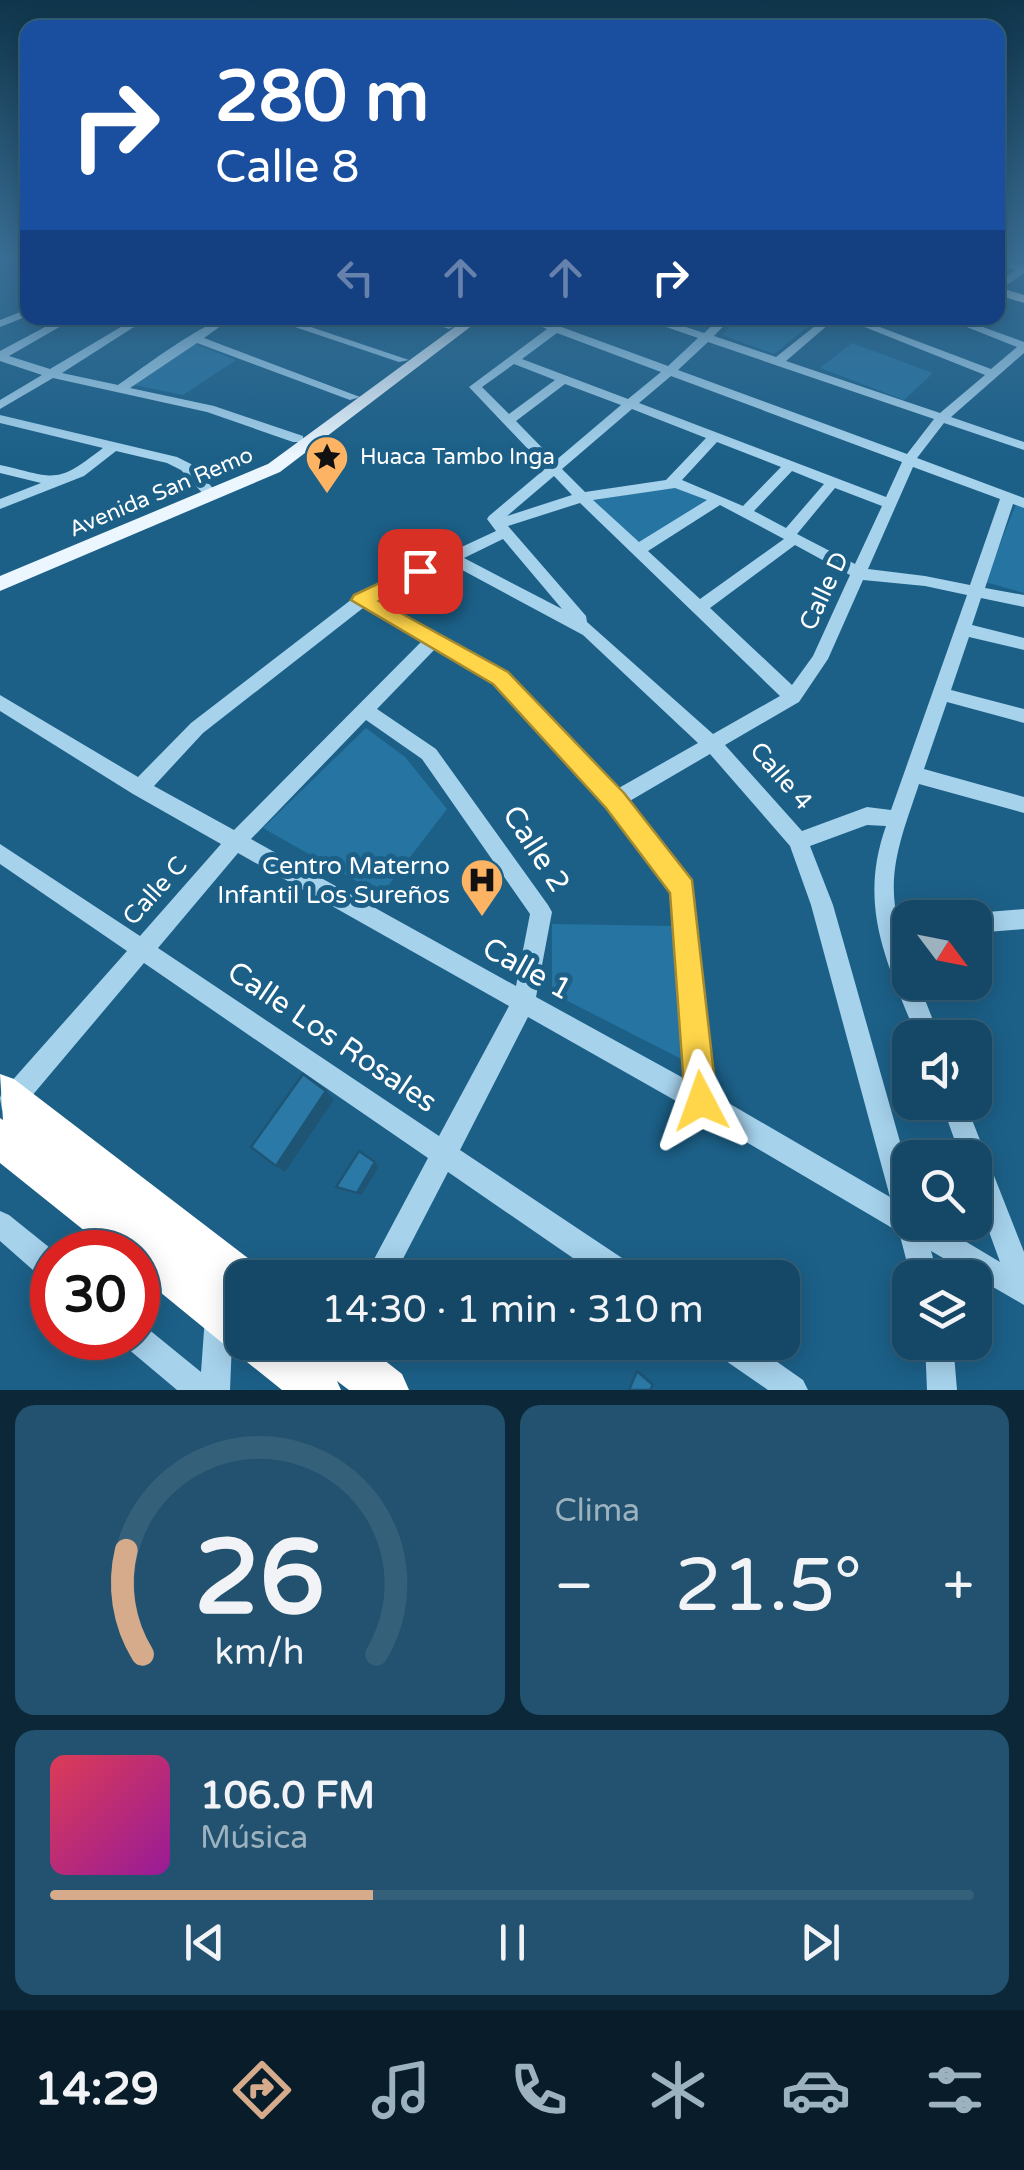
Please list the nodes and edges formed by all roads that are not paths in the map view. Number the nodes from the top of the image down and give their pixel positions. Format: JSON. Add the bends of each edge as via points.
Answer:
{"nodes":[{"id":1,"x":57,"y":325,"type":"edge"},
{"id":2,"x":132,"y":325,"type":"edge"},
{"id":3,"x":216,"y":325,"type":"edge"},
{"id":4,"x":300,"y":325,"type":"edge"},
{"id":5,"x":450,"y":325,"type":"edge"},
{"id":6,"x":466,"y":325,"type":"edge"},
{"id":7,"x":548,"y":325,"type":"edge"},
{"id":8,"x":673,"y":325,"type":"edge"},
{"id":9,"x":719,"y":325,"type":"edge"},
{"id":10,"x":822,"y":325,"type":"edge"},
{"id":11,"x":865,"y":325,"type":"edge"},
{"id":12,"x":967,"y":325,"type":"edge"},
{"id":13,"x":556,"y":328,"type":"junction"},
{"id":14,"x":708,"y":336,"type":"junction"},
{"id":15,"x":194,"y":338,"type":"junction"},
{"id":16,"x":1024,"y":347,"type":"edge"},
{"id":17,"x":0,"y":357,"type":"edge"},
{"id":18,"x":512,"y":359,"type":"junction"},
{"id":19,"x":403,"y":360,"type":"junction"},
{"id":20,"x":778,"y":361,"type":"junction"},
{"id":21,"x":672,"y":369,"type":"junction"},
{"id":22,"x":52,"y":374,"type":"junction"},
{"id":23,"x":993,"y":374,"type":"junction"},
{"id":24,"x":564,"y":379,"type":"junction"},
{"id":25,"x":121,"y":388,"type":"junction"},
{"id":26,"x":354,"y":397,"type":"junction"},
{"id":27,"x":629,"y":404,"type":"junction"},
{"id":28,"x":0,"y":405,"type":"edge"},
{"id":29,"x":0,"y":419,"type":"edge"},
{"id":30,"x":941,"y":419,"type":"junction"},
{"id":31,"x":508,"y":422,"type":"junction"},
{"id":32,"x":715,"y":437,"type":"junction"},
{"id":33,"x":298,"y":438,"type":"junction"},
{"id":34,"x":115,"y":445,"type":"junction"},
{"id":35,"x":1024,"y":446,"type":"edge"},
{"id":36,"x":910,"y":460,"type":"junction"},
{"id":37,"x":790,"y":466,"type":"junction"},
{"id":38,"x":0,"y":468,"type":"edge"},
{"id":39,"x":554,"y":468,"type":"junction"},
{"id":40,"x":54,"y":482,"type":"junction"},
{"id":41,"x":672,"y":482,"type":"junction"},
{"id":42,"x":833,"y":482,"type":"junction"},
{"id":43,"x":209,"y":491,"type":"junction"},
{"id":44,"x":582,"y":497,"type":"junction"},
{"id":45,"x":719,"y":499,"type":"junction"},
{"id":46,"x":1016,"y":500,"type":"edge"},
{"id":47,"x":0,"y":504,"type":"edge"},
{"id":48,"x":890,"y":504,"type":"junction"},
{"id":49,"x":745,"y":512,"type":"junction"},
{"id":50,"x":500,"y":528,"type":"junction"},
{"id":51,"x":791,"y":537,"type":"junction"},
{"id":52,"x":638,"y":550,"type":"junction"},
{"id":53,"x":450,"y":557,"type":"junction"},
{"id":54,"x":0,"y":571,"type":"edge"},
{"id":55,"x":861,"y":574,"type":"junction"},
{"id":56,"x":0,"y":584,"type":"edge"},
{"id":57,"x":976,"y":590,"type":"junction"},
{"id":58,"x":362,"y":600,"type":"junction"},
{"id":59,"x":1024,"y":601,"type":"edge"},
{"id":60,"x":698,"y":608,"type":"junction"},
{"id":61,"x":962,"y":629,"type":"junction"},
{"id":62,"x":590,"y":631,"type":"junction"},
{"id":63,"x":433,"y":640,"type":"junction"},
{"id":64,"x":1024,"y":644,"type":"edge"},
{"id":65,"x":940,"y":694,"type":"junction"},
{"id":66,"x":793,"y":697,"type":"junction"},
{"id":67,"x":0,"y":702,"type":"edge"},
{"id":68,"x":363,"y":709,"type":"junction"},
{"id":69,"x":1024,"y":716,"type":"edge"},
{"id":70,"x":714,"y":746,"type":"junction"},
{"id":71,"x":913,"y":774,"type":"junction"},
{"id":72,"x":140,"y":788,"type":"junction"},
{"id":73,"x":615,"y":800,"type":"junction"},
{"id":74,"x":1024,"y":805,"type":"edge"},
{"id":75,"x":898,"y":818,"type":"junction"},
{"id":76,"x":238,"y":839,"type":"junction"},
{"id":77,"x":798,"y":841,"type":"junction"},
{"id":78,"x":0,"y":853,"type":"edge"},
{"id":79,"x":892,"y":919,"type":"edge"},
{"id":80,"x":1024,"y":919,"type":"edge"},
{"id":81,"x":992,"y":922,"type":"edge"},
{"id":82,"x":139,"y":950,"type":"junction"},
{"id":83,"x":524,"y":1002,"type":"junction"},
{"id":84,"x":701,"y":1101,"type":"junction"},
{"id":85,"x":4,"y":1110,"type":"edge"},
{"id":86,"x":444,"y":1154,"type":"junction"},
{"id":87,"x":892,"y":1160,"type":"edge"},
{"id":88,"x":992,"y":1204,"type":"edge"},
{"id":89,"x":892,"y":1212,"type":"edge"},
{"id":90,"x":0,"y":1224,"type":"edge"},
{"id":91,"x":939,"y":1240,"type":"edge"},
{"id":92,"x":30,"y":1249,"type":"edge"},
{"id":93,"x":388,"y":1260,"type":"edge"},
{"id":94,"x":600,"y":1260,"type":"edge"},
{"id":95,"x":1024,"y":1290,"type":"edge"},
{"id":96,"x":225,"y":1298,"type":"edge"},
{"id":97,"x":225,"y":1348,"type":"edge"},
{"id":98,"x":160,"y":1358,"type":"edge"},
{"id":99,"x":336,"y":1360,"type":"edge"},
{"id":100,"x":749,"y":1360,"type":"edge"},
{"id":101,"x":941,"y":1360,"type":"edge"},
{"id":102,"x":200,"y":1390,"type":"edge"},
{"id":103,"x":215,"y":1390,"type":"edge"},
{"id":104,"x":386,"y":1390,"type":"edge"},
{"id":105,"x":793,"y":1390,"type":"edge"},
{"id":106,"x":942,"y":1390,"type":"edge"}],
"edges":[{"from":1,"to":17,"type":"street"},
{"from":2,"to":22,"type":"street"},
{"from":3,"to":15,"type":"street"},
{"from":4,"to":19,"type":"street"},
{"from":5,"to":19,"type":"main road","name":"Avenida San Remo"},
{"from":6,"to":43,"type":"main road","name":"Avenida San Remo","via":[[274,468]]},
{"from":7,"to":13,"type":"street"},
{"from":8,"to":14,"type":"street"},
{"from":9,"to":14,"type":"street"},
{"from":10,"to":20,"type":"street"},
{"from":11,"to":23,"type":"street"},
{"from":12,"to":16,"type":"street"},
{"from":13,"to":18,"type":"street"},
{"from":13,"to":21,"type":"street"},
{"from":14,"to":20,"type":"street"},
{"from":14,"to":21,"type":"street"},
{"from":15,"to":25,"type":"street"},
{"from":15,"to":26,"type":"street"},
{"from":16,"to":23,"type":"street","name":"Calle D"},
{"from":17,"to":22,"type":"street"},
{"from":18,"to":24,"type":"street"},
{"from":18,"to":31,"type":"street","via":[[475,387]]},
{"from":19,"to":26,"type":"main road","name":"Avenida San Remo"},
{"from":20,"to":30,"type":"street"},
{"from":21,"to":27,"type":"street"},
{"from":21,"to":36,"type":"street"},
{"from":22,"to":25,"type":"street"},
{"from":22,"to":28,"type":"street"},
{"from":23,"to":30,"type":"street","name":"Calle D"},
{"from":24,"to":27,"type":"street"},
{"from":24,"to":31,"type":"street"},
{"from":25,"to":33,"type":"street"},
{"from":26,"to":33,"type":"main road","name":"Avenida San Remo"},
{"from":27,"to":32,"type":"street"},
{"from":27,"to":39,"type":"street"},
{"from":29,"to":34,"type":"street"},
{"from":30,"to":35,"type":"street"},
{"from":30,"to":36,"type":"street","name":"Calle D"},
{"from":31,"to":39,"type":"street"},
{"from":32,"to":37,"type":"street"},
{"from":32,"to":41,"type":"street"},
{"from":33,"to":43,"type":"main road","name":"Avenida San Remo"},
{"from":34,"to":40,"type":"street","via":[[89,467]]},
{"from":34,"to":43,"type":"street","via":[[186,467]]},
{"from":36,"to":46,"type":"street"},
{"from":36,"to":48,"type":"street","name":"Calle D"},
{"from":37,"to":42,"type":"street"},
{"from":37,"to":49,"type":"street"},
{"from":38,"to":40,"type":"street"},
{"from":39,"to":44,"type":"street"},
{"from":39,"to":50,"type":"street","via":[[494,519]]},
{"from":40,"to":47,"type":"street"},
{"from":41,"to":44,"type":"street"},
{"from":41,"to":45,"type":"street"},
{"from":42,"to":48,"type":"street"},
{"from":42,"to":51,"type":"street"},
{"from":43,"to":54,"type":"main road","name":"Avenida San Remo"},
{"from":43,"to":56,"type":"main road","name":"Avenida San Remo"},
{"from":44,"to":50,"type":"street"},
{"from":44,"to":52,"type":"street"},
{"from":45,"to":49,"type":"street"},
{"from":45,"to":52,"type":"street"},
{"from":46,"to":57,"type":"street"},
{"from":48,"to":55,"type":"street","name":"Calle D"},
{"from":49,"to":51,"type":"street"},
{"from":50,"to":53,"type":"street"},
{"from":50,"to":62,"type":"street"},
{"from":51,"to":55,"type":"street"},
{"from":51,"to":60,"type":"street"},
{"from":52,"to":60,"type":"street"},
{"from":53,"to":58,"type":"street"},
{"from":53,"to":62,"type":"street","name":"Calle 4"},
{"from":55,"to":57,"type":"street"},
{"from":55,"to":66,"type":"street","name":"Calle D","via":[[820,659]]},
{"from":57,"to":59,"type":"street"},
{"from":57,"to":61,"type":"street"},
{"from":58,"to":63,"type":"street"},
{"from":58,"to":72,"type":"street","via":[[198,728]]},
{"from":60,"to":66,"type":"street"},
{"from":61,"to":64,"type":"street"},
{"from":61,"to":65,"type":"street"},
{"from":62,"to":70,"type":"street","name":"Calle 4"},
{"from":63,"to":68,"type":"street","name":"Calle C"},
{"from":63,"to":73,"type":"street","via":[[500,678]]},
{"from":65,"to":69,"type":"street"},
{"from":65,"to":71,"type":"street"},
{"from":66,"to":70,"type":"street","name":"Calle D"},
{"from":67,"to":72,"type":"street","name":"Calle 1"},
{"from":68,"to":76,"type":"street","name":"Calle C"},
{"from":68,"to":83,"type":"street","name":"Calle 2","via":[[428,754],[541,912]]},
{"from":70,"to":73,"type":"street","name":"Calle D"},
{"from":70,"to":77,"type":"street","name":"Calle 4"},
{"from":71,"to":74,"type":"street"},
{"from":71,"to":75,"type":"street"},
{"from":72,"to":76,"type":"street","name":"Calle 1"},
{"from":73,"to":84,"type":"street","via":[[683,889]]},
{"from":75,"to":77,"type":"street","via":[[867,816]]},
{"from":75,"to":79,"type":"street","via":[[881,880],[880,900]]},
{"from":76,"to":82,"type":"street","name":"Calle C"},
{"from":76,"to":83,"type":"street","name":"Calle 1"},
{"from":77,"to":87,"type":"street","name":"Calle 4"},
{"from":78,"to":82,"type":"street","name":"Calle Los Rosales"},
{"from":80,"to":81,"type":"street"},
{"from":82,"to":85,"type":"street","name":"Calle C"},
{"from":82,"to":86,"type":"street","name":"Calle Los Rosales"},
{"from":83,"to":84,"type":"street","name":"Calle 1"},
{"from":83,"to":86,"type":"street","name":"Calle 2"},
{"from":84,"to":89,"type":"street","name":"Calle 1"},
{"from":85,"to":96,"type":"highway"},
{"from":86,"to":93,"type":"street","name":"Calle 2"},
{"from":86,"to":94,"type":"street","name":"Calle Los Rosales"},
{"from":88,"to":95,"type":"street"},
{"from":90,"to":92,"type":"street"},
{"from":91,"to":95,"type":"street","name":"Calle 1"},
{"from":97,"to":103,"type":"street"},
{"from":98,"to":102,"type":"street"},
{"from":99,"to":104,"type":"highway"},
{"from":100,"to":105,"type":"street"},
{"from":101,"to":106,"type":"street"}]}
